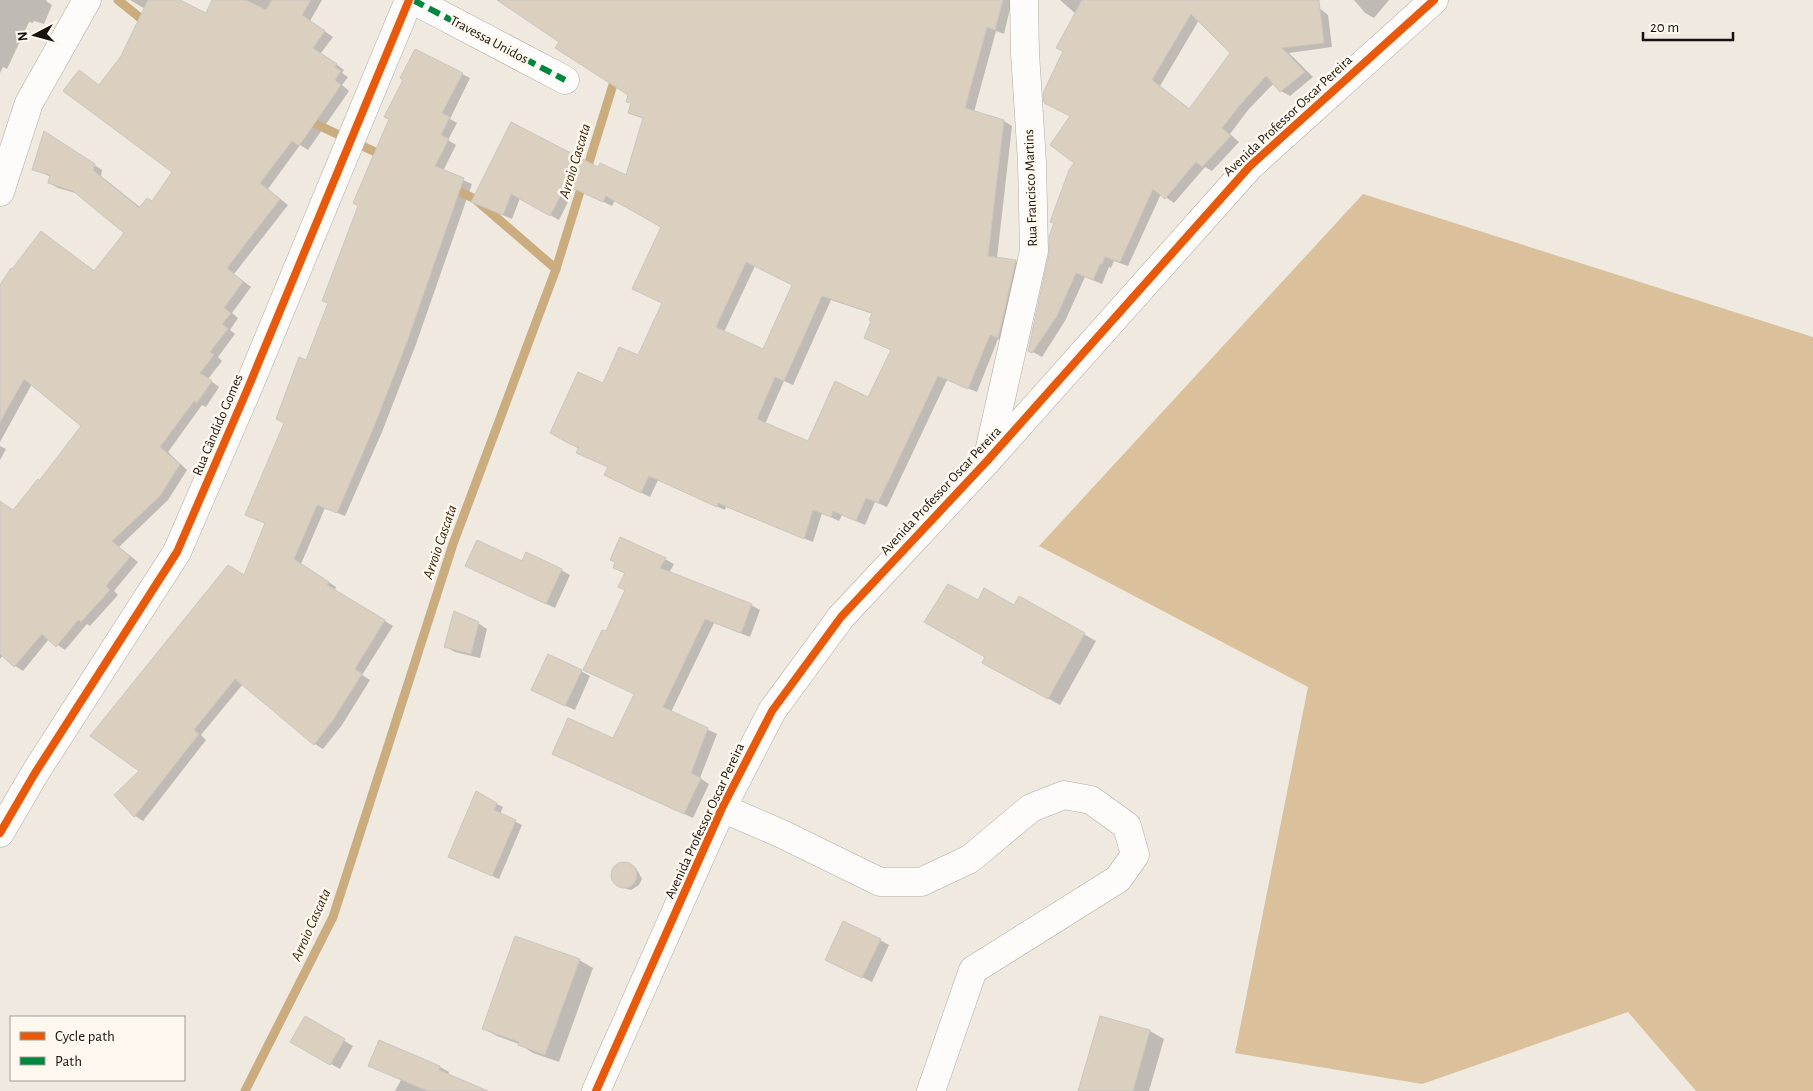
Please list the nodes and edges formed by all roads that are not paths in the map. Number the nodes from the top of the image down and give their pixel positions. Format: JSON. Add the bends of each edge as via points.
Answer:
{"nodes":[{"id":1,"x":87,"y":0,"type":"edge"},
{"id":2,"x":411,"y":0,"type":"edge"},
{"id":3,"x":1024,"y":0,"type":"edge"},
{"id":4,"x":1434,"y":0,"type":"edge"},
{"id":5,"x":565,"y":80,"type":"dead end"},
{"id":6,"x":0,"y":192,"type":"edge"},
{"id":7,"x":987,"y":460,"type":"junction"},
{"id":8,"x":722,"y":808,"type":"junction"},
{"id":9,"x":0,"y":834,"type":"edge"},
{"id":10,"x":596,"y":1091,"type":"edge"},
{"id":11,"x":931,"y":1091,"type":"edge"}],
"edges":[{"from":1,"to":6,"type":"street","via":[[29,102]]},
{"from":2,"to":5,"type":"street","name":"Travessa Unidos"},
{"from":2,"to":9,"type":"street","name":"Rua Cândido Gomes","via":[[177,552],[35,773]]},
{"from":3,"to":7,"type":"street","name":"Rua Francisco Martins","via":[[1034,251]]},
{"from":4,"to":7,"type":"street","name":"Avenida Professor Oscar Pereira","via":[[1250,166]]},
{"from":7,"to":8,"type":"street","name":"Avenida Professor Oscar Pereira","via":[[841,618],[772,711]]},
{"from":8,"to":10,"type":"street","name":"Avenida Professor Oscar Pereira"},
{"from":8,"to":11,"type":"street","via":[[880,882],[921,882],[954,867],[970,859],[1031,808],[1064,795],[1092,800],[1128,826],[1135,855],[1118,879],[973,970]]}]}
